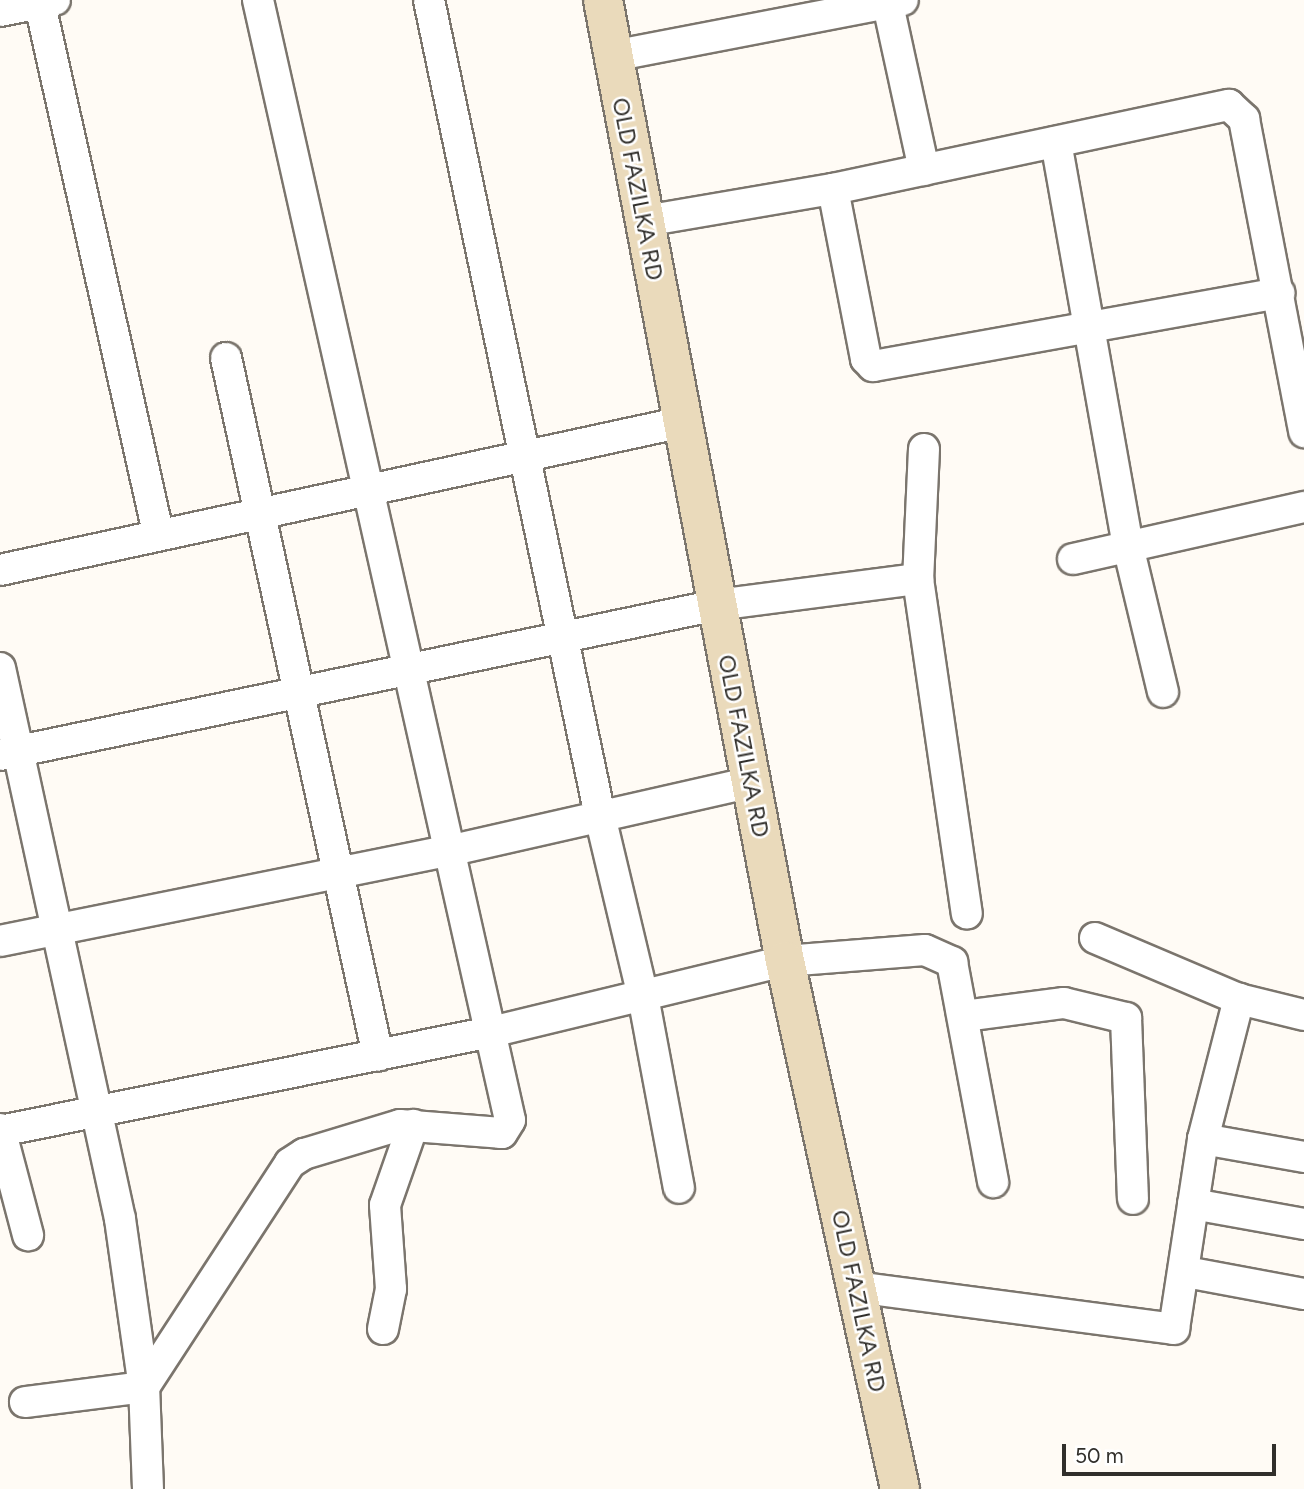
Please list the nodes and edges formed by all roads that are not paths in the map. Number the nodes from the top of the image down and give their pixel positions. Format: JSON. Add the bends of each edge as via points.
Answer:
{"nodes":[{"id":1,"x":258,"y":0,"type":"edge"},
{"id":2,"x":429,"y":0,"type":"edge"},
{"id":3,"x":603,"y":0,"type":"edge"},
{"id":4,"x":44,"y":1,"type":"edge"},
{"id":5,"x":893,"y":1,"type":"edge"},
{"id":6,"x":0,"y":11,"type":"edge"},
{"id":7,"x":613,"y":56,"type":"junction"},
{"id":8,"x":1056,"y":142,"type":"junction"},
{"id":9,"x":924,"y":170,"type":"junction"},
{"id":10,"x":833,"y":189,"type":"junction"},
{"id":11,"x":645,"y":221,"type":"junction"},
{"id":12,"x":1280,"y":293,"type":"junction"},
{"id":13,"x":1087,"y":327,"type":"junction"},
{"id":14,"x":226,"y":358,"type":"dead end"},
{"id":15,"x":682,"y":422,"type":"junction"},
{"id":16,"x":1304,"y":432,"type":"edge"},
{"id":17,"x":924,"y":449,"type":"dead end"},
{"id":18,"x":526,"y":458,"type":"junction"},
{"id":19,"x":368,"y":491,"type":"junction"},
{"id":20,"x":1304,"y":507,"type":"edge"},
{"id":21,"x":260,"y":511,"type":"junction"},
{"id":22,"x":158,"y":533,"type":"junction"},
{"id":23,"x":1128,"y":546,"type":"junction"},
{"id":24,"x":1073,"y":559,"type":"dead end"},
{"id":25,"x":0,"y":570,"type":"edge"},
{"id":26,"x":918,"y":579,"type":"junction"},
{"id":27,"x":717,"y":605,"type":"junction"},
{"id":28,"x":564,"y":638,"type":"junction"},
{"id":29,"x":0,"y":668,"type":"edge"},
{"id":30,"x":412,"y":670,"type":"junction"},
{"id":31,"x":300,"y":692,"type":"junction"},
{"id":32,"x":1163,"y":692,"type":"dead end"},
{"id":33,"x":8,"y":753,"type":"edge"},
{"id":34,"x":751,"y":782,"type":"junction"},
{"id":35,"x":600,"y":816,"type":"junction"},
{"id":36,"x":448,"y":851,"type":"junction"},
{"id":37,"x":340,"y":874,"type":"junction"},
{"id":38,"x":967,"y":913,"type":"dead end"},
{"id":39,"x":57,"y":928,"type":"junction"},
{"id":40,"x":1095,"y":938,"type":"dead end"},
{"id":41,"x":0,"y":941,"type":"edge"},
{"id":42,"x":785,"y":961,"type":"junction"},
{"id":43,"x":643,"y":996,"type":"junction"},
{"id":44,"x":1239,"y":999,"type":"junction"},
{"id":45,"x":1304,"y":1015,"type":"edge"},
{"id":46,"x":964,"y":1016,"type":"junction"},
{"id":47,"x":487,"y":1033,"type":"junction"},
{"id":48,"x":378,"y":1056,"type":"junction"},
{"id":49,"x":95,"y":1115,"type":"junction"},
{"id":50,"x":412,"y":1125,"type":"junction"},
{"id":51,"x":0,"y":1130,"type":"edge"},
{"id":52,"x":1203,"y":1139,"type":"junction"},
{"id":53,"x":1304,"y":1157,"type":"edge"},
{"id":54,"x":993,"y":1182,"type":"dead end"},
{"id":55,"x":679,"y":1188,"type":"dead end"},
{"id":56,"x":1133,"y":1199,"type":"dead end"},
{"id":57,"x":1194,"y":1204,"type":"junction"},
{"id":58,"x":1304,"y":1224,"type":"edge"},
{"id":59,"x":29,"y":1235,"type":"dead end"},
{"id":60,"x":1186,"y":1272,"type":"junction"},
{"id":61,"x":856,"y":1287,"type":"junction"},
{"id":62,"x":1304,"y":1294,"type":"edge"},
{"id":63,"x":383,"y":1329,"type":"dead end"},
{"id":64,"x":144,"y":1387,"type":"junction"},
{"id":65,"x":25,"y":1402,"type":"dead end"},
{"id":66,"x":148,"y":1489,"type":"edge"},
{"id":67,"x":900,"y":1489,"type":"edge"}],
"edges":[{"from":1,"to":19,"type":"street"},
{"from":2,"to":18,"type":"street"},
{"from":3,"to":7,"type":"main road","name":"OLD FAZILKA RD"},
{"from":4,"to":6,"type":"street"},
{"from":4,"to":22,"type":"street"},
{"from":5,"to":7,"type":"street"},
{"from":5,"to":9,"type":"street"},
{"from":7,"to":11,"type":"main road","name":"OLD FAZILKA RD"},
{"from":8,"to":9,"type":"street"},
{"from":8,"to":12,"type":"street","via":[[1220,106],[1239,110]]},
{"from":8,"to":13,"type":"street"},
{"from":9,"to":10,"type":"street"},
{"from":10,"to":11,"type":"street"},
{"from":10,"to":13,"type":"street","via":[[866,359],[873,366]]},
{"from":11,"to":15,"type":"main road","name":"OLD FAZILKA RD"},
{"from":12,"to":13,"type":"street"},
{"from":12,"to":16,"type":"street"},
{"from":13,"to":23,"type":"street"},
{"from":14,"to":21,"type":"street"},
{"from":15,"to":18,"type":"street"},
{"from":15,"to":27,"type":"main road","name":"OLD FAZILKA RD"},
{"from":17,"to":26,"type":"street"},
{"from":18,"to":19,"type":"street"},
{"from":18,"to":28,"type":"street"},
{"from":19,"to":21,"type":"street"},
{"from":19,"to":30,"type":"street"},
{"from":20,"to":23,"type":"street"},
{"from":21,"to":22,"type":"street"},
{"from":21,"to":31,"type":"street"},
{"from":22,"to":25,"type":"street"},
{"from":23,"to":24,"type":"street"},
{"from":23,"to":32,"type":"street"},
{"from":26,"to":27,"type":"street"},
{"from":26,"to":38,"type":"street"},
{"from":27,"to":28,"type":"street"},
{"from":27,"to":34,"type":"main road","name":"OLD FAZILKA RD"},
{"from":28,"to":30,"type":"street"},
{"from":28,"to":35,"type":"street"},
{"from":29,"to":33,"type":"street"},
{"from":30,"to":31,"type":"street"},
{"from":30,"to":36,"type":"street"},
{"from":31,"to":33,"type":"street"},
{"from":31,"to":37,"type":"street"},
{"from":33,"to":39,"type":"street"},
{"from":34,"to":35,"type":"street"},
{"from":34,"to":42,"type":"main road","name":"OLD FAZILKA RD"},
{"from":35,"to":36,"type":"street"},
{"from":35,"to":43,"type":"street"},
{"from":36,"to":37,"type":"street"},
{"from":36,"to":47,"type":"street"},
{"from":37,"to":39,"type":"street"},
{"from":37,"to":48,"type":"street"},
{"from":39,"to":41,"type":"street"},
{"from":39,"to":49,"type":"street"},
{"from":40,"to":44,"type":"street"},
{"from":42,"to":43,"type":"street"},
{"from":42,"to":46,"type":"street","via":[[937,952],[952,962]]},
{"from":42,"to":61,"type":"main road","name":"OLD FAZILKA RD"},
{"from":43,"to":47,"type":"street"},
{"from":43,"to":55,"type":"street"},
{"from":44,"to":45,"type":"street"},
{"from":44,"to":52,"type":"street"},
{"from":46,"to":54,"type":"street"},
{"from":46,"to":56,"type":"street","via":[[1064,1003],[1126,1018]]},
{"from":47,"to":48,"type":"street"},
{"from":47,"to":50,"type":"street","via":[[510,1120],[506,1131]]},
{"from":48,"to":49,"type":"street"},
{"from":49,"to":51,"type":"street"},
{"from":49,"to":64,"type":"street","via":[[120,1219]]},
{"from":50,"to":63,"type":"street","via":[[385,1205],[391,1289]]},
{"from":50,"to":64,"type":"street","via":[[384,1128],[304,1154],[290,1163]]},
{"from":51,"to":59,"type":"street"},
{"from":52,"to":53,"type":"street"},
{"from":52,"to":57,"type":"street"},
{"from":57,"to":58,"type":"street"},
{"from":57,"to":60,"type":"street"},
{"from":60,"to":61,"type":"street","via":[[1178,1322],[1169,1331]]},
{"from":60,"to":62,"type":"street"},
{"from":61,"to":67,"type":"main road","name":"OLD FAZILKA RD"},
{"from":64,"to":65,"type":"street"},
{"from":64,"to":66,"type":"street"}]}
